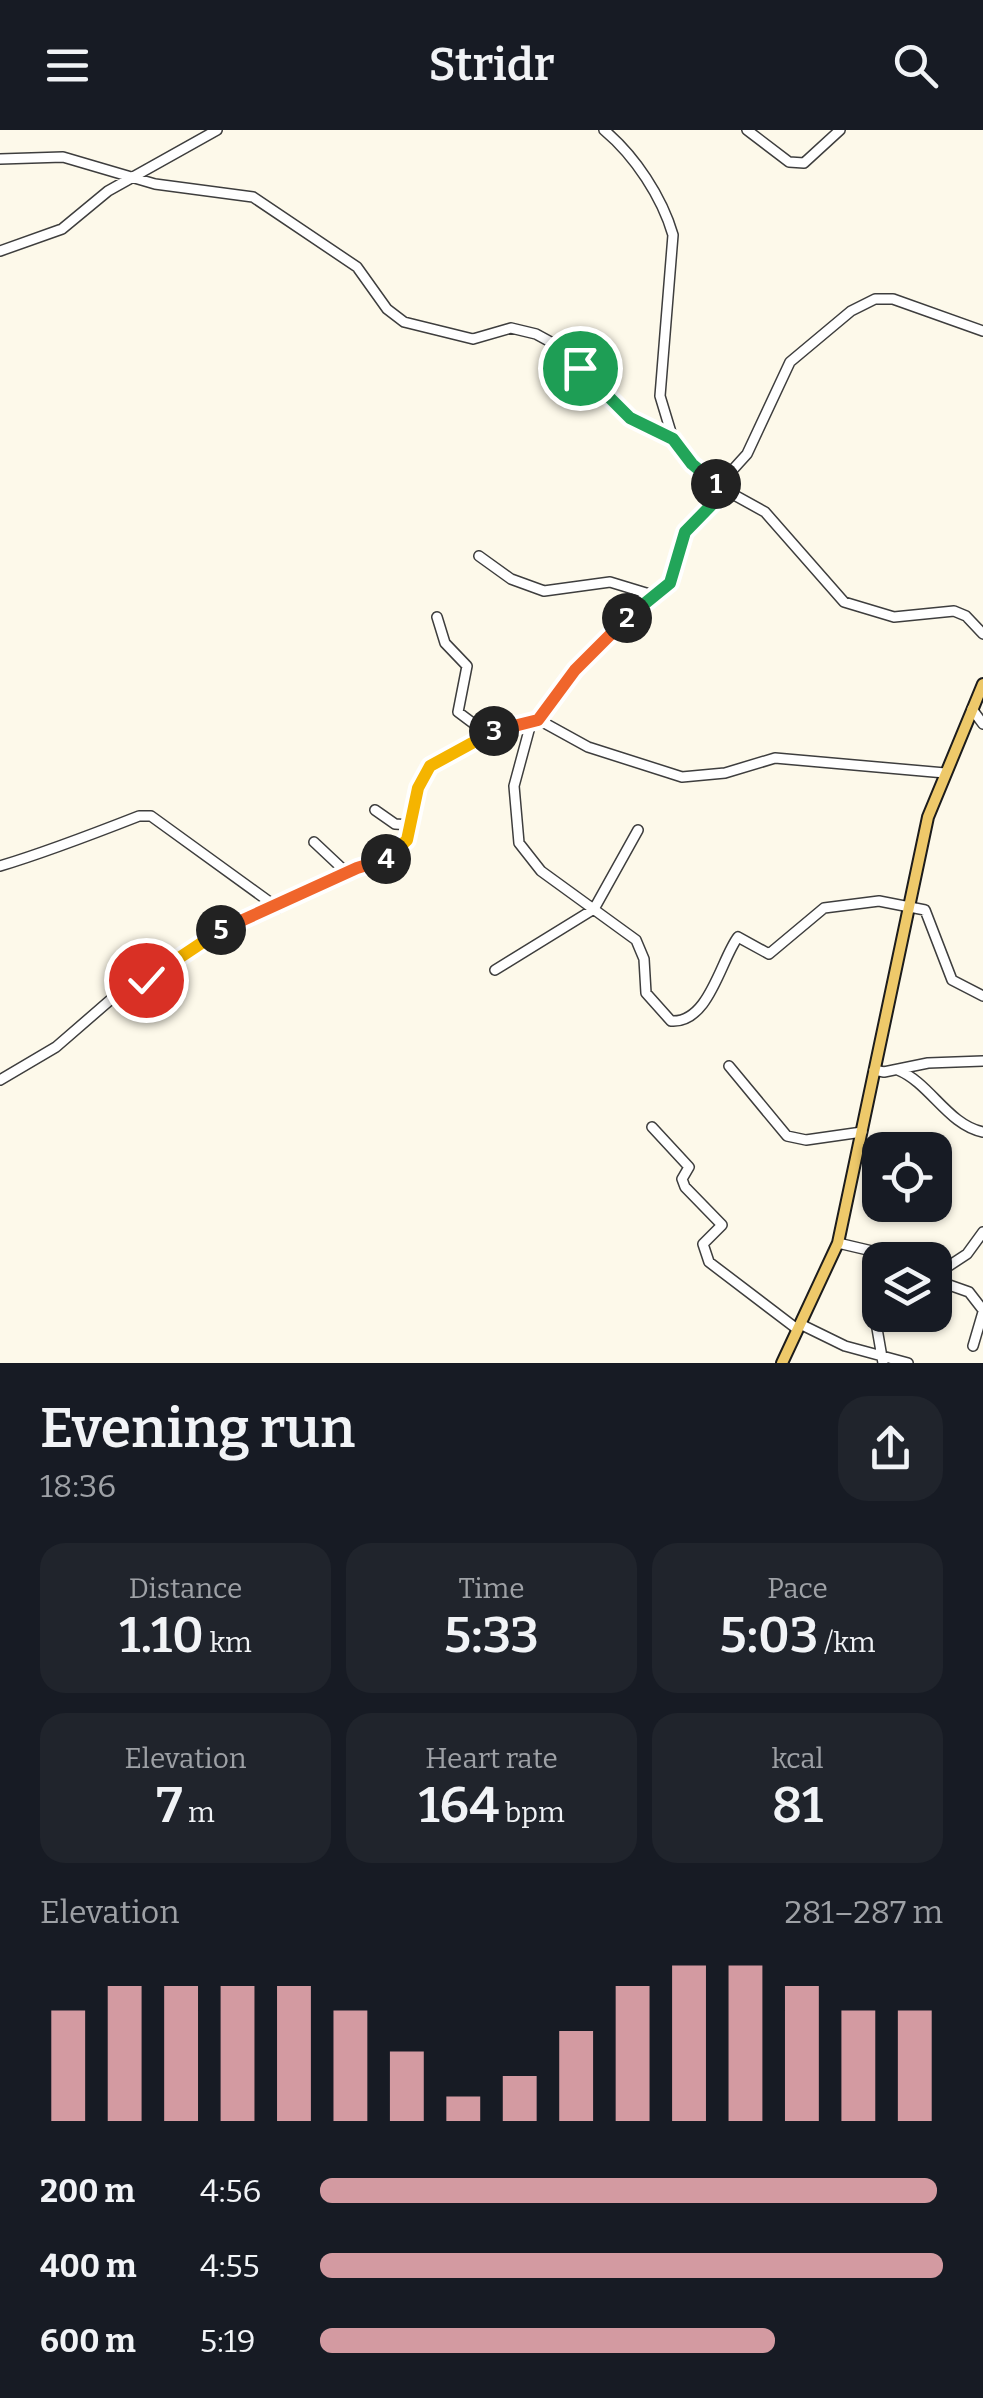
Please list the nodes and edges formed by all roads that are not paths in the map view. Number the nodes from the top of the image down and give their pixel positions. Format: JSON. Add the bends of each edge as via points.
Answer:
{"nodes":[{"id":1,"x":217,"y":130,"type":"edge"},
{"id":2,"x":605,"y":130,"type":"edge"},
{"id":3,"x":748,"y":130,"type":"edge"},
{"id":4,"x":840,"y":130,"type":"edge"},
{"id":5,"x":0,"y":160,"type":"edge"},
{"id":6,"x":136,"y":176,"type":"junction"},
{"id":7,"x":0,"y":251,"type":"edge"},
{"id":8,"x":983,"y":330,"type":"edge"},
{"id":9,"x":673,"y":439,"type":"junction"},
{"id":10,"x":722,"y":488,"type":"junction"},
{"id":11,"x":479,"y":556,"type":"dead end"},
{"id":12,"x":656,"y":596,"type":"junction"},
{"id":13,"x":437,"y":617,"type":"dead end"},
{"id":14,"x":983,"y":634,"type":"edge"},
{"id":15,"x":983,"y":684,"type":"edge"},
{"id":16,"x":972,"y":709,"type":"junction"},
{"id":17,"x":535,"y":722,"type":"junction"},
{"id":18,"x":983,"y":724,"type":"edge"},
{"id":19,"x":486,"y":733,"type":"junction"},
{"id":20,"x":946,"y":773,"type":"junction"},
{"id":21,"x":375,"y":810,"type":"dead end"},
{"id":22,"x":411,"y":826,"type":"junction"},
{"id":23,"x":638,"y":830,"type":"dead end"},
{"id":24,"x":314,"y":842,"type":"dead end"},
{"id":25,"x":0,"y":866,"type":"edge"},
{"id":26,"x":347,"y":873,"type":"junction"},
{"id":27,"x":912,"y":906,"type":"junction"},
{"id":28,"x":278,"y":908,"type":"junction"},
{"id":29,"x":594,"y":909,"type":"junction"},
{"id":30,"x":495,"y":970,"type":"dead end"},
{"id":31,"x":983,"y":996,"type":"edge"},
{"id":32,"x":983,"y":1061,"type":"edge"},
{"id":33,"x":729,"y":1066,"type":"dead end"},
{"id":34,"x":874,"y":1070,"type":"junction"},
{"id":35,"x":898,"y":1070,"type":"junction"},
{"id":36,"x":0,"y":1080,"type":"edge"},
{"id":37,"x":652,"y":1128,"type":"dead end"},
{"id":38,"x":862,"y":1132,"type":"junction"},
{"id":39,"x":983,"y":1132,"type":"edge"},
{"id":40,"x":983,"y":1232,"type":"edge"},
{"id":41,"x":838,"y":1243,"type":"junction"},
{"id":42,"x":862,"y":1249,"type":"edge"},
{"id":43,"x":952,"y":1265,"type":"edge"},
{"id":44,"x":952,"y":1285,"type":"edge"},
{"id":45,"x":983,"y":1311,"type":"edge"},
{"id":46,"x":798,"y":1327,"type":"junction"},
{"id":47,"x":878,"y":1332,"type":"edge"},
{"id":48,"x":972,"y":1346,"type":"dead end"},
{"id":49,"x":883,"y":1359,"type":"edge"},
{"id":50,"x":782,"y":1363,"type":"edge"},
{"id":51,"x":908,"y":1363,"type":"edge"}],
"edges":[{"from":1,"to":6,"type":"street"},
{"from":2,"to":9,"type":"street","via":[[639,169],[673,235],[660,396]]},
{"from":3,"to":4,"type":"street","via":[[789,162],[804,163]]},
{"from":5,"to":6,"type":"street","via":[[63,157]]},
{"from":6,"to":7,"type":"street","via":[[78,220]]},
{"from":6,"to":9,"type":"street","via":[[263,202],[357,268],[404,322],[472,338],[511,328],[536,334],[558,346],[630,418]]},
{"from":8,"to":10,"type":"street","via":[[892,299],[875,299],[850,312],[790,362],[748,454]]},
{"from":9,"to":10,"type":"street"},
{"from":10,"to":12,"type":"street","via":[[685,532],[673,577]]},
{"from":10,"to":14,"type":"street","via":[[765,512],[844,602],[894,617],[954,612]]},
{"from":11,"to":12,"type":"street","via":[[511,579],[544,591],[610,582]]},
{"from":12,"to":17,"type":"street","via":[[583,662]]},
{"from":13,"to":19,"type":"street","via":[[445,643],[467,666],[458,712]]},
{"from":15,"to":16,"type":"main road"},
{"from":16,"to":18,"type":"street"},
{"from":16,"to":20,"type":"main road"},
{"from":17,"to":19,"type":"street"},
{"from":17,"to":20,"type":"street","via":[[682,777],[774,758]]},
{"from":17,"to":29,"type":"street","via":[[514,786],[519,844],[542,871]]},
{"from":19,"to":22,"type":"street","via":[[425,772]]},
{"from":20,"to":27,"type":"main road","via":[[928,817]]},
{"from":21,"to":22,"type":"street"},
{"from":22,"to":26,"type":"street","via":[[400,851]]},
{"from":23,"to":29,"type":"street"},
{"from":24,"to":26,"type":"street"},
{"from":25,"to":28,"type":"street","via":[[151,816]]},
{"from":26,"to":28,"type":"street"},
{"from":27,"to":29,"type":"street","via":[[824,908],[769,954],[738,937],[708,996],[680,1022],[651,1003],[636,940]]},
{"from":27,"to":31,"type":"street","via":[[931,920],[956,984]]},
{"from":27,"to":34,"type":"main road"},
{"from":28,"to":36,"type":"street","via":[[236,922],[164,972],[116,995],[56,1048]]},
{"from":29,"to":30,"type":"street"},
{"from":32,"to":35,"type":"street"},
{"from":33,"to":38,"type":"street","via":[[787,1136],[806,1140]]},
{"from":34,"to":35,"type":"street"},
{"from":34,"to":38,"type":"main road"},
{"from":35,"to":39,"type":"street"},
{"from":37,"to":46,"type":"street","via":[[689,1167],[685,1188],[722,1225],[702,1244],[709,1262]]},
{"from":38,"to":41,"type":"main road"},
{"from":40,"to":43,"type":"street"},
{"from":41,"to":42,"type":"street"},
{"from":41,"to":46,"type":"main road"},
{"from":44,"to":45,"type":"street","via":[[969,1292]]},
{"from":45,"to":48,"type":"street"},
{"from":46,"to":49,"type":"street"},
{"from":46,"to":50,"type":"main road"},
{"from":47,"to":49,"type":"street"},
{"from":49,"to":51,"type":"street"}]}
